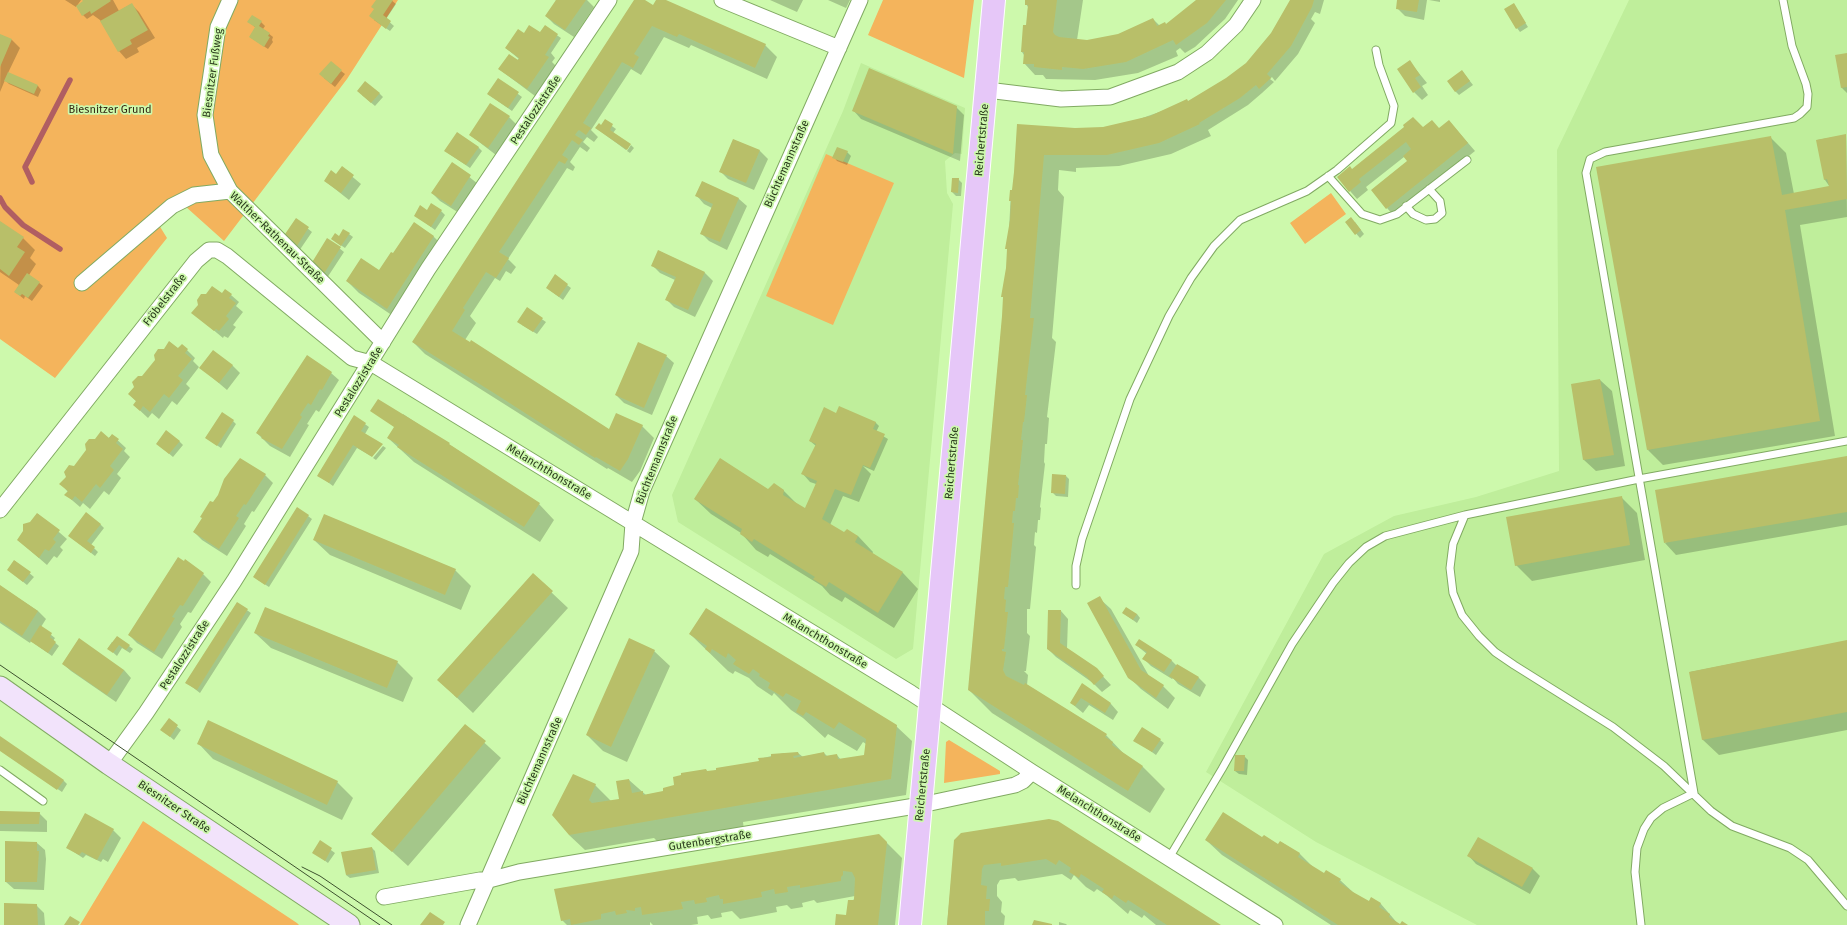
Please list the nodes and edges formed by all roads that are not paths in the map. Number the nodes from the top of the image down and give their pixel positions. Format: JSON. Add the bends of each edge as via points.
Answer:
{"nodes":[{"id":1,"x":230,"y":0,"type":"edge"},
{"id":2,"x":609,"y":0,"type":"edge"},
{"id":3,"x":722,"y":0,"type":"edge"},
{"id":4,"x":860,"y":0,"type":"edge"},
{"id":5,"x":994,"y":0,"type":"edge"},
{"id":6,"x":1253,"y":0,"type":"edge"},
{"id":7,"x":1783,"y":0,"type":"edge"},
{"id":8,"x":839,"y":48,"type":"junction"},
{"id":9,"x":1376,"y":50,"type":"dead end"},
{"id":10,"x":987,"y":90,"type":"junction"},
{"id":11,"x":1467,"y":160,"type":"dead end"},
{"id":12,"x":1328,"y":176,"type":"junction"},
{"id":13,"x":1429,"y":189,"type":"junction"},
{"id":14,"x":230,"y":191,"type":"junction"},
{"id":15,"x":1406,"y":206,"type":"junction"},
{"id":16,"x":82,"y":283,"type":"dead end"},
{"id":17,"x":383,"y":342,"type":"junction"},
{"id":18,"x":371,"y":363,"type":"junction"},
{"id":19,"x":1847,"y":441,"type":"edge"},
{"id":20,"x":1639,"y":479,"type":"junction"},
{"id":21,"x":0,"y":510,"type":"edge"},
{"id":22,"x":1465,"y":515,"type":"junction"},
{"id":23,"x":633,"y":523,"type":"junction"},
{"id":24,"x":1076,"y":584,"type":"dead end"},
{"id":25,"x":0,"y":687,"type":"edge"},
{"id":26,"x":931,"y":706,"type":"junction"},
{"id":27,"x":109,"y":764,"type":"junction"},
{"id":28,"x":0,"y":770,"type":"edge"},
{"id":29,"x":1032,"y":772,"type":"junction"},
{"id":30,"x":1694,"y":793,"type":"junction"},
{"id":31,"x":43,"y":801,"type":"dead end"},
{"id":32,"x":921,"y":805,"type":"junction"},
{"id":33,"x":1169,"y":858,"type":"junction"},
{"id":34,"x":489,"y":880,"type":"junction"},
{"id":35,"x":384,"y":897,"type":"dead end"},
{"id":36,"x":1847,"y":906,"type":"edge"},
{"id":37,"x":349,"y":925,"type":"edge"},
{"id":38,"x":468,"y":925,"type":"edge"},
{"id":39,"x":910,"y":925,"type":"edge"},
{"id":40,"x":1275,"y":925,"type":"edge"},
{"id":41,"x":1641,"y":925,"type":"edge"}],
"edges":[{"from":1,"to":14,"type":"street","name":"Biesnitzer Fußweg","via":[[218,27],[205,115],[211,155]]},
{"from":2,"to":17,"type":"street","name":"Pestalozzistraße","via":[[428,269]]},
{"from":3,"to":8,"type":"street"},
{"from":4,"to":8,"type":"street","name":"Büchtemannstraße"},
{"from":5,"to":10,"type":"main road","name":"Reichertstraße"},
{"from":6,"to":10,"type":"street","via":[[1236,25],[1207,53],[1178,72],[1110,97],[1061,99]]},
{"from":7,"to":20,"type":"lane","via":[[1792,46],[1808,94],[1806,106],[1800,114],[1794,118],[1605,152],[1590,159],[1586,173]]},
{"from":8,"to":23,"type":"street","name":"Büchtemannstraße","via":[[650,471]]},
{"from":9,"to":12,"type":"lane","via":[[1394,106],[1392,123]]},
{"from":10,"to":26,"type":"main road","name":"Reichertstraße"},
{"from":11,"to":13,"type":"lane"},
{"from":12,"to":15,"type":"lane","via":[[1362,214],[1380,220],[1397,214]]},
{"from":12,"to":24,"type":"lane","via":[[1307,191],[1240,220],[1214,246],[1191,278],[1169,316],[1130,399],[1082,539],[1076,566]]},
{"from":13,"to":15,"type":"lane"},
{"from":13,"to":15,"type":"lane","via":[[1440,202],[1442,213],[1435,219],[1426,220],[1413,214]]},
{"from":14,"to":16,"type":"street","name":"Walther-Rathenau-Straße","via":[[194,195],[172,206]]},
{"from":14,"to":17,"type":"street","name":"Walther-Rathenau-Straße"},
{"from":17,"to":18,"type":"street","name":"Pestalozzistraße"},
{"from":18,"to":21,"type":"street","name":"Fröbelstraße","via":[[352,358],[227,256],[217,250],[209,250],[196,261]]},
{"from":18,"to":23,"type":"street","name":"Melanchthonstraße"},
{"from":18,"to":27,"type":"street","name":"Pestalozzistraße","via":[[225,594]]},
{"from":19,"to":20,"type":"lane"},
{"from":20,"to":22,"type":"lane"},
{"from":20,"to":30,"type":"lane"},
{"from":22,"to":30,"type":"lane","via":[[1453,544],[1450,568],[1453,593],[1462,615],[1479,636],[1495,652],[1514,665],[1613,727]]},
{"from":22,"to":33,"type":"lane","via":[[1385,536],[1366,547],[1349,563],[1333,582],[1292,644]]},
{"from":23,"to":26,"type":"street","name":"Melanchthonstraße"},
{"from":23,"to":34,"type":"street","name":"Büchtemannstraße","via":[[631,550]]},
{"from":25,"to":27,"type":"main road","name":"Biesnitzer Straße"},
{"from":26,"to":29,"type":"street","name":"Melanchthonstraße"},
{"from":26,"to":32,"type":"main road","name":"Reichertstraße"},
{"from":27,"to":37,"type":"main road","name":"Biesnitzer Straße"},
{"from":28,"to":31,"type":"lane"},
{"from":29,"to":32,"type":"street","name":"Gutenbergstraße","via":[[1015,785]]},
{"from":29,"to":33,"type":"street","name":"Melanchthonstraße"},
{"from":30,"to":36,"type":"lane","via":[[1711,811],[1732,826],[1790,848],[1808,860]]},
{"from":30,"to":41,"type":"lane","via":[[1663,808],[1651,818],[1644,829],[1637,848],[1635,872]]},
{"from":32,"to":34,"type":"street","name":"Gutenbergstraße","via":[[520,872]]},
{"from":32,"to":39,"type":"main road","name":"Reichertstraße"},
{"from":33,"to":40,"type":"street","name":"Melanchthonstraße"},
{"from":34,"to":35,"type":"street","name":"Gutenbergstraße"},
{"from":34,"to":38,"type":"street","name":"Büchtemannstraße"}]}
